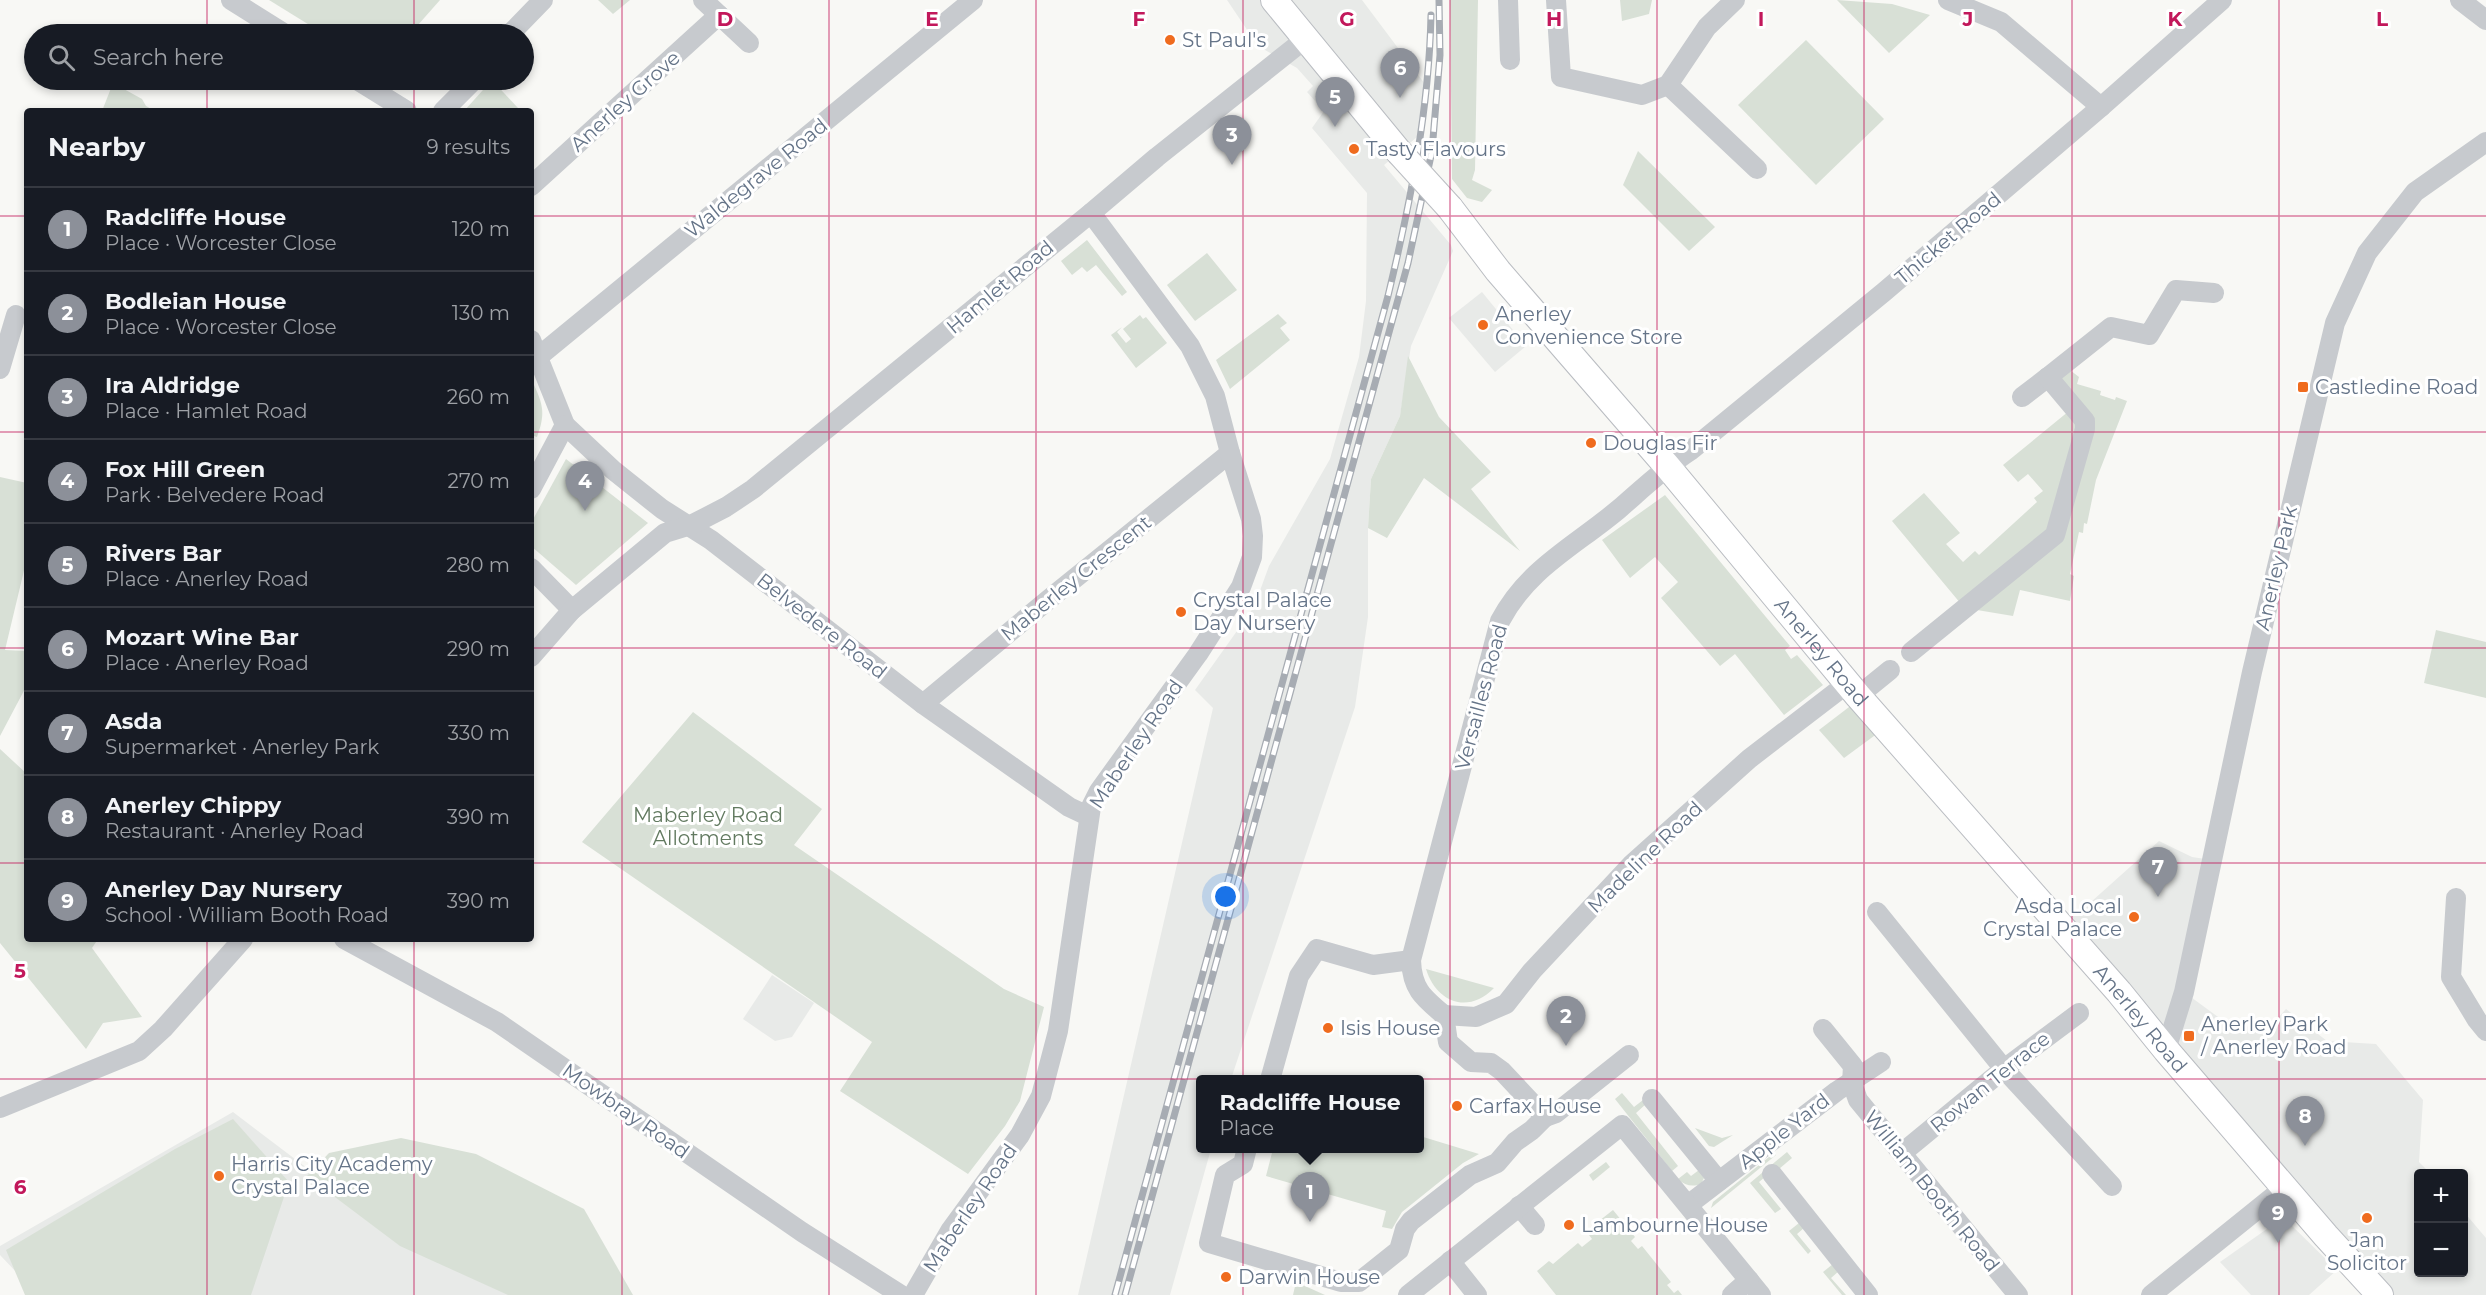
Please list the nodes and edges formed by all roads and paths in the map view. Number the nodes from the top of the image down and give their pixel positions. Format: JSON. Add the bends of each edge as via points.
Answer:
{"nodes":[{"id":1,"x":231,"y":0,"type":"edge"},
{"id":2,"x":543,"y":0,"type":"edge"},
{"id":3,"x":704,"y":0,"type":"edge"},
{"id":4,"x":973,"y":0,"type":"edge"},
{"id":5,"x":1274,"y":0,"type":"edge"},
{"id":6,"x":1509,"y":0,"type":"edge"},
{"id":7,"x":1556,"y":0,"type":"edge"},
{"id":8,"x":1735,"y":0,"type":"edge"},
{"id":9,"x":1948,"y":0,"type":"edge"},
{"id":10,"x":2222,"y":0,"type":"edge"},
{"id":11,"x":2460,"y":0,"type":"edge"},
{"id":12,"x":719,"y":15,"type":"junction"},
{"id":13,"x":2486,"y":20,"type":"edge"},
{"id":14,"x":269,"y":24,"type":"edge"},
{"id":15,"x":520,"y":24,"type":"edge"},
{"id":16,"x":1304,"y":40,"type":"junction"},
{"id":17,"x":749,"y":43,"type":"dead end"},
{"id":18,"x":1510,"y":60,"type":"dead end"},
{"id":19,"x":1668,"y":85,"type":"junction"},
{"id":20,"x":373,"y":90,"type":"edge"},
{"id":21,"x":464,"y":90,"type":"edge"},
{"id":22,"x":2101,"y":107,"type":"junction"},
{"id":23,"x":402,"y":108,"type":"edge"},
{"id":24,"x":446,"y":108,"type":"edge"},
{"id":25,"x":2486,"y":142,"type":"edge"},
{"id":26,"x":1757,"y":169,"type":"dead end"},
{"id":27,"x":534,"y":183,"type":"edge"},
{"id":28,"x":1091,"y":213,"type":"junction"},
{"id":29,"x":2214,"y":293,"type":"dead end"},
{"id":30,"x":14,"y":314,"type":"edge"},
{"id":31,"x":535,"y":348,"type":"edge"},
{"id":32,"x":0,"y":369,"type":"edge"},
{"id":33,"x":2048,"y":378,"type":"junction"},
{"id":34,"x":2022,"y":397,"type":"dead end"},
{"id":35,"x":565,"y":424,"type":"junction"},
{"id":36,"x":1230,"y":453,"type":"junction"},
{"id":37,"x":1667,"y":466,"type":"junction"},
{"id":38,"x":534,"y":483,"type":"edge"},
{"id":39,"x":691,"y":525,"type":"junction"},
{"id":40,"x":534,"y":571,"type":"edge"},
{"id":41,"x":572,"y":610,"type":"junction"},
{"id":42,"x":1911,"y":652,"type":"dead end"},
{"id":43,"x":534,"y":654,"type":"edge"},
{"id":44,"x":1890,"y":670,"type":"dead end"},
{"id":45,"x":1853,"y":690,"type":"junction"},
{"id":46,"x":923,"y":704,"type":"junction"},
{"id":47,"x":1088,"y":816,"type":"junction"},
{"id":48,"x":2456,"y":898,"type":"dead end"},
{"id":49,"x":1877,"y":912,"type":"dead end"},
{"id":50,"x":240,"y":942,"type":"edge"},
{"id":51,"x":350,"y":942,"type":"edge"},
{"id":52,"x":1411,"y":960,"type":"junction"},
{"id":53,"x":2079,"y":1013,"type":"dead end"},
{"id":54,"x":1444,"y":1015,"type":"junction"},
{"id":55,"x":1823,"y":1029,"type":"dead end"},
{"id":56,"x":2486,"y":1031,"type":"edge"},
{"id":57,"x":2166,"y":1050,"type":"junction"},
{"id":58,"x":1629,"y":1055,"type":"dead end"},
{"id":59,"x":1881,"y":1062,"type":"dead end"},
{"id":60,"x":2004,"y":1069,"type":"junction"},
{"id":61,"x":1271,"y":1075,"type":"edge"},
{"id":62,"x":1852,"y":1083,"type":"junction"},
{"id":63,"x":1652,"y":1099,"type":"dead end"},
{"id":64,"x":0,"y":1108,"type":"edge"},
{"id":65,"x":1545,"y":1117,"type":"junction"},
{"id":66,"x":1246,"y":1153,"type":"edge"},
{"id":67,"x":1902,"y":1153,"type":"junction"},
{"id":68,"x":1772,"y":1174,"type":"dead end"},
{"id":69,"x":1719,"y":1181,"type":"junction"},
{"id":70,"x":2112,"y":1186,"type":"dead end"},
{"id":71,"x":2286,"y":1187,"type":"junction"},
{"id":72,"x":1688,"y":1205,"type":"junction"},
{"id":73,"x":1519,"y":1206,"type":"junction"},
{"id":74,"x":1535,"y":1225,"type":"dead end"},
{"id":75,"x":1450,"y":1261,"type":"junction"},
{"id":76,"x":1755,"y":1287,"type":"edge"},
{"id":77,"x":901,"y":1295,"type":"edge"},
{"id":78,"x":913,"y":1295,"type":"edge"},
{"id":79,"x":1408,"y":1295,"type":"edge"},
{"id":80,"x":1477,"y":1295,"type":"edge"},
{"id":81,"x":1732,"y":1295,"type":"edge"},
{"id":82,"x":1868,"y":1295,"type":"edge"},
{"id":83,"x":2018,"y":1295,"type":"edge"},
{"id":84,"x":2151,"y":1295,"type":"edge"},
{"id":85,"x":2380,"y":1295,"type":"edge"}],
"edges":[{"from":1,"to":14,"type":"street"},
{"from":2,"to":15,"type":"street"},
{"from":3,"to":12,"type":"street"},
{"from":4,"to":31,"type":"street","name":"Waldegrave Road"},
{"from":5,"to":16,"type":"main road","name":"Anerley Road"},
{"from":6,"to":18,"type":"street"},
{"from":7,"to":19,"type":"street","via":[[1561,76],[1642,95]]},
{"from":8,"to":19,"type":"street","via":[[1707,27]]},
{"from":9,"to":22,"type":"street","via":[[2001,22]]},
{"from":10,"to":22,"type":"street","name":"Thicket Road"},
{"from":11,"to":13,"type":"street"},
{"from":12,"to":17,"type":"street"},
{"from":12,"to":27,"type":"street","name":"Anerley Grove"},
{"from":16,"to":28,"type":"street","name":"Hamlet Road"},
{"from":16,"to":37,"type":"main road","name":"Anerley Road","bridge":true},
{"from":19,"to":26,"type":"street"},
{"from":20,"to":23,"type":"street"},
{"from":21,"to":24,"type":"street"},
{"from":22,"to":37,"type":"street","name":"Thicket Road","via":[[1884,292]]},
{"from":25,"to":57,"type":"street","name":"Anerley Park","via":[[2415,192],[2367,253],[2335,323],[2252,672],[2184,992]]},
{"from":28,"to":36,"type":"street","name":"Maberley Road","via":[[1200,363],[1215,396]]},
{"from":28,"to":39,"type":"street","name":"Hamlet Road","via":[[753,489]]},
{"from":29,"to":33,"type":"street","via":[[2176,290],[2149,334],[2111,327]]},
{"from":30,"to":32,"type":"street"},
{"from":31,"to":35,"type":"street","name":"Belvedere Road"},
{"from":33,"to":34,"type":"street"},
{"from":33,"to":42,"type":"street","via":[[2085,421],[2055,535]]},
{"from":35,"to":38,"type":"street"},
{"from":35,"to":39,"type":"street","name":"Belvedere Road","via":[[613,470],[662,509]]},
{"from":36,"to":46,"type":"street","name":"Maberley Crescent"},
{"from":36,"to":47,"type":"street","name":"Maberley Road","via":[[1253,536],[1252,557],[1241,587],[1099,791]]},
{"from":37,"to":45,"type":"main road","name":"Anerley Road"},
{"from":37,"to":52,"type":"street","name":"Versailles Road","via":[[1538,570],[1511,601],[1500,621]]},
{"from":39,"to":41,"type":"street","name":"Hamlet Road","via":[[665,533]]},
{"from":39,"to":46,"type":"street","name":"Belvedere Road"},
{"from":40,"to":41,"type":"street"},
{"from":41,"to":43,"type":"street","name":"Hamlet Road"},
{"from":44,"to":45,"type":"street","name":"Madeline Road"},
{"from":45,"to":54,"type":"street","name":"Madeline Road","via":[[1749,759],[1631,865],[1506,1004],[1476,1017]]},
{"from":45,"to":57,"type":"main road","name":"Anerley Road","via":[[2113,984]]},
{"from":46,"to":47,"type":"street","name":"Belvedere Road","via":[[1069,807]]},
{"from":47,"to":78,"type":"street","name":"Maberley Road","via":[[1060,1022],[1041,1096],[1020,1135],[950,1231]]},
{"from":48,"to":56,"type":"street","via":[[2451,977]]},
{"from":49,"to":60,"type":"street"},
{"from":50,"to":64,"type":"street","via":[[164,1029],[139,1051]]},
{"from":51,"to":77,"type":"street","name":"Mowbray Road","via":[[497,1022],[802,1232]]},
{"from":52,"to":54,"type":"street","via":[[1412,978],[1423,998]]},
{"from":52,"to":61,"type":"street","via":[[1373,965],[1317,949],[1299,976]]},
{"from":53,"to":60,"type":"street","name":"Rowan Terrace"},
{"from":54,"to":65,"type":"street","via":[[1448,1042],[1471,1062],[1491,1063],[1502,1071]]},
{"from":55,"to":62,"type":"street","name":"William Booth Road","via":[[1853,1066]]},
{"from":57,"to":71,"type":"main road","name":"Anerley Road"},
{"from":58,"to":65,"type":"street","via":[[1556,1113]]},
{"from":59,"to":62,"type":"street"},
{"from":60,"to":67,"type":"street","name":"Rowan Terrace"},
{"from":60,"to":70,"type":"street"},
{"from":62,"to":67,"type":"street","name":"William Booth Road","via":[[1857,1100]]},
{"from":62,"to":69,"type":"street","name":"Apple Yard","via":[[1836,1091]]},
{"from":63,"to":69,"type":"street","name":"Apple Yard"},
{"from":65,"to":66,"type":"street","via":[[1497,1163],[1470,1176],[1411,1221],[1399,1250],[1359,1282],[1341,1282],[1209,1243],[1226,1176],[1243,1164]]},
{"from":67,"to":83,"type":"street","name":"William Booth Road"},
{"from":68,"to":82,"type":"street","name":"Apple Yard"},
{"from":69,"to":72,"type":"street","name":"Apple Yard"},
{"from":71,"to":84,"type":"street"},
{"from":71,"to":85,"type":"main road","name":"Anerley Road"},
{"from":72,"to":73,"type":"street","via":[[1622,1125]]},
{"from":72,"to":76,"type":"street"},
{"from":73,"to":74,"type":"street"},
{"from":73,"to":75,"type":"street"},
{"from":75,"to":79,"type":"street"},
{"from":75,"to":80,"type":"street"},
{"from":76,"to":81,"type":"street"}]}
